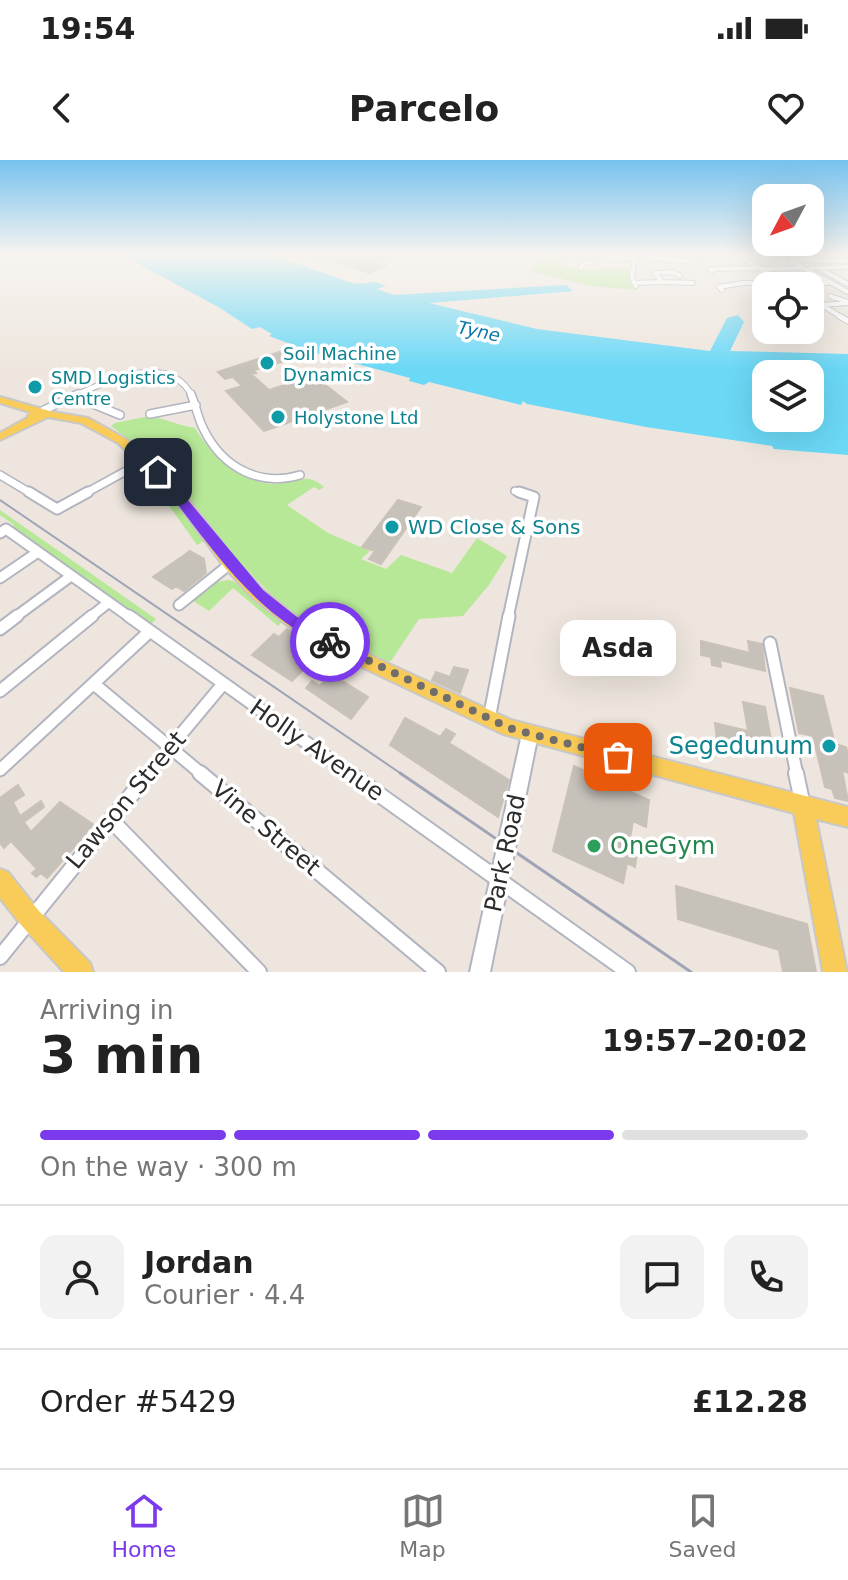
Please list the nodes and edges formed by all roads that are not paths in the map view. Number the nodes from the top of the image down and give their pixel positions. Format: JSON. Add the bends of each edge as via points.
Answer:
{"nodes":[{"id":1,"x":830,"y":296,"type":"dead end"},
{"id":2,"x":848,"y":303,"type":"edge"},
{"id":3,"x":824,"y":305,"type":"edge"},
{"id":4,"x":824,"y":307,"type":"edge"},
{"id":5,"x":848,"y":321,"type":"edge"},
{"id":6,"x":78,"y":394,"type":"junction"},
{"id":7,"x":0,"y":400,"type":"edge"},
{"id":8,"x":196,"y":405,"type":"junction"},
{"id":9,"x":40,"y":413,"type":"junction"},
{"id":10,"x":150,"y":414,"type":"dead end"},
{"id":11,"x":120,"y":415,"type":"dead end"},
{"id":12,"x":0,"y":437,"type":"edge"},
{"id":13,"x":146,"y":460,"type":"junction"},
{"id":14,"x":0,"y":475,"type":"edge"},
{"id":15,"x":300,"y":475,"type":"dead end"},
{"id":16,"x":515,"y":491,"type":"dead end"},
{"id":17,"x":3,"y":531,"type":"edge"},
{"id":18,"x":38,"y":552,"type":"junction"},
{"id":19,"x":230,"y":564,"type":"junction"},
{"id":20,"x":71,"y":576,"type":"junction"},
{"id":21,"x":0,"y":578,"type":"edge"},
{"id":22,"x":108,"y":603,"type":"junction"},
{"id":23,"x":179,"y":605,"type":"dead end"},
{"id":24,"x":0,"y":629,"type":"edge"},
{"id":25,"x":149,"y":632,"type":"junction"},
{"id":26,"x":770,"y":643,"type":"dead end"},
{"id":27,"x":94,"y":684,"type":"junction"},
{"id":28,"x":223,"y":684,"type":"junction"},
{"id":29,"x":0,"y":691,"type":"edge"},
{"id":30,"x":489,"y":719,"type":"junction"},
{"id":31,"x":530,"y":734,"type":"junction"},
{"id":32,"x":170,"y":748,"type":"junction"},
{"id":33,"x":0,"y":770,"type":"edge"},
{"id":34,"x":803,"y":806,"type":"junction"},
{"id":35,"x":848,"y":817,"type":"edge"},
{"id":36,"x":111,"y":820,"type":"junction"},
{"id":37,"x":499,"y":878,"type":"junction"},
{"id":38,"x":0,"y":880,"type":"edge"},
{"id":39,"x":30,"y":918,"type":"junction"},
{"id":40,"x":0,"y":957,"type":"edge"},
{"id":41,"x":81,"y":972,"type":"edge"},
{"id":42,"x":259,"y":972,"type":"edge"},
{"id":43,"x":438,"y":972,"type":"edge"},
{"id":44,"x":480,"y":972,"type":"edge"},
{"id":45,"x":628,"y":972,"type":"edge"},
{"id":46,"x":835,"y":972,"type":"edge"}],
"edges":[{"from":1,"to":2,"type":"street"},
{"from":2,"to":3,"type":"street"},
{"from":4,"to":5,"type":"street"},
{"from":6,"to":8,"type":"street","via":[[140,374],[170,375],[187,386]]},
{"from":6,"to":9,"type":"street"},
{"from":6,"to":11,"type":"street"},
{"from":7,"to":9,"type":"main road"},
{"from":8,"to":10,"type":"street"},
{"from":8,"to":15,"type":"street","via":[[205,433],[252,476],[276,480]]},
{"from":9,"to":12,"type":"main road"},
{"from":9,"to":13,"type":"main road","via":[[101,427]]},
{"from":13,"to":14,"type":"street","via":[[57,509]]},
{"from":13,"to":19,"type":"main road"},
{"from":16,"to":30,"type":"street","via":[[534,497]]},
{"from":17,"to":18,"type":"street","name":"Holly Avenue"},
{"from":18,"to":20,"type":"street","name":"Holly Avenue"},
{"from":18,"to":21,"type":"street"},
{"from":19,"to":23,"type":"street"},
{"from":19,"to":30,"type":"main road","via":[[292,621]]},
{"from":20,"to":22,"type":"street","name":"Holly Avenue"},
{"from":20,"to":24,"type":"street"},
{"from":22,"to":25,"type":"street","name":"Holly Avenue"},
{"from":22,"to":29,"type":"street"},
{"from":25,"to":27,"type":"street"},
{"from":25,"to":28,"type":"street","name":"Holly Avenue"},
{"from":26,"to":34,"type":"street"},
{"from":27,"to":32,"type":"street","name":"Vine Street"},
{"from":27,"to":33,"type":"street"},
{"from":28,"to":32,"type":"street","name":"Lawson Street"},
{"from":28,"to":37,"type":"street","name":"Holly Avenue"},
{"from":30,"to":31,"type":"main road"},
{"from":31,"to":34,"type":"main road"},
{"from":31,"to":37,"type":"street","name":"Park Road"},
{"from":32,"to":36,"type":"street","name":"Lawson Street"},
{"from":32,"to":43,"type":"street","name":"Vine Street"},
{"from":34,"to":35,"type":"main road"},
{"from":34,"to":46,"type":"main road"},
{"from":36,"to":39,"type":"street","name":"Lawson Street"},
{"from":36,"to":42,"type":"street"},
{"from":37,"to":44,"type":"street","name":"Park Road"},
{"from":37,"to":45,"type":"street","name":"Holly Avenue"},
{"from":38,"to":39,"type":"main road"},
{"from":39,"to":40,"type":"street","name":"Lawson Street"},
{"from":39,"to":41,"type":"main road"}]}
